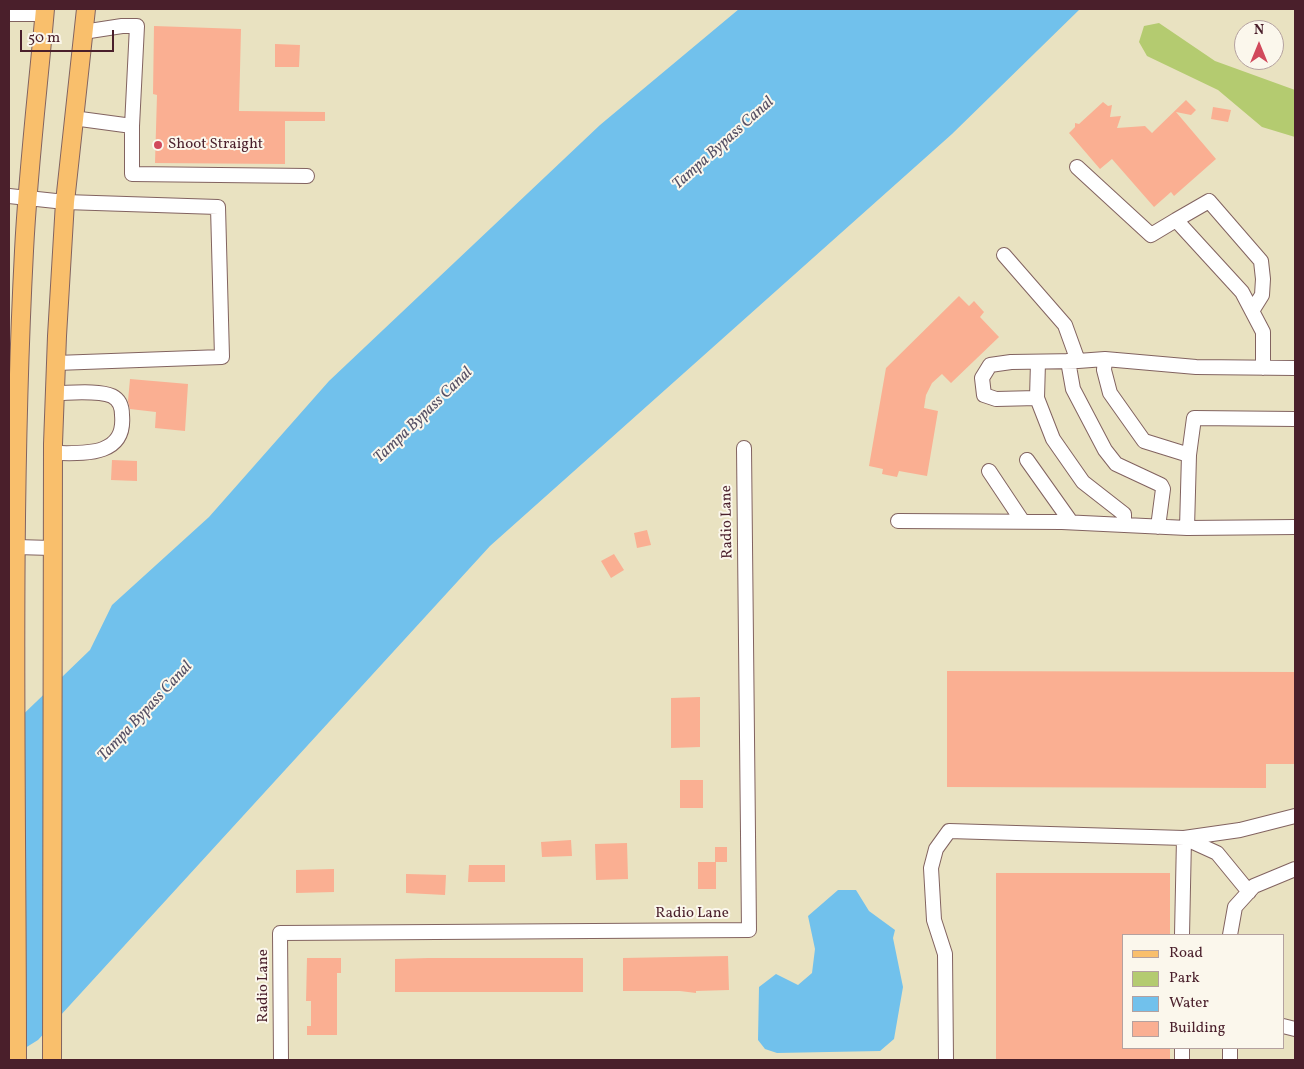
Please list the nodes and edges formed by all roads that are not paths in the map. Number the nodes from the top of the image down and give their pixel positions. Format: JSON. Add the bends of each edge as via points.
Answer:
{"nodes":[{"id":1,"x":86,"y":9,"type":"edge"},
{"id":2,"x":45,"y":11,"type":"edge"},
{"id":3,"x":9,"y":14,"type":"edge"},
{"id":4,"x":83,"y":32,"type":"junction"},
{"id":5,"x":73,"y":118,"type":"junction"},
{"id":6,"x":132,"y":126,"type":"junction"},
{"id":7,"x":1077,"y":167,"type":"dead end"},
{"id":8,"x":307,"y":176,"type":"dead end"},
{"id":9,"x":9,"y":196,"type":"edge"},
{"id":10,"x":27,"y":198,"type":"junction"},
{"id":11,"x":65,"y":202,"type":"junction"},
{"id":12,"x":1176,"y":220,"type":"junction"},
{"id":13,"x":1004,"y":255,"type":"dead end"},
{"id":14,"x":1252,"y":311,"type":"junction"},
{"id":15,"x":1105,"y":359,"type":"junction"},
{"id":16,"x":1073,"y":361,"type":"junction"},
{"id":17,"x":1038,"y":362,"type":"junction"},
{"id":18,"x":56,"y":363,"type":"junction"},
{"id":19,"x":1263,"y":368,"type":"junction"},
{"id":20,"x":1295,"y":368,"type":"edge"},
{"id":21,"x":55,"y":393,"type":"junction"},
{"id":22,"x":1037,"y":398,"type":"junction"},
{"id":23,"x":1295,"y":419,"type":"edge"},
{"id":24,"x":744,"y":448,"type":"dead end"},
{"id":25,"x":53,"y":453,"type":"junction"},
{"id":26,"x":1189,"y":455,"type":"junction"},
{"id":27,"x":1027,"y":460,"type":"dead end"},
{"id":28,"x":989,"y":471,"type":"dead end"},
{"id":29,"x":13,"y":521,"type":"edge"},
{"id":30,"x":898,"y":521,"type":"dead end"},
{"id":31,"x":1023,"y":522,"type":"junction"},
{"id":32,"x":1071,"y":522,"type":"junction"},
{"id":33,"x":1124,"y":525,"type":"junction"},
{"id":34,"x":1158,"y":527,"type":"junction"},
{"id":35,"x":1295,"y":527,"type":"edge"},
{"id":36,"x":1187,"y":528,"type":"junction"},
{"id":37,"x":52,"y":548,"type":"junction"},
{"id":38,"x":12,"y":551,"type":"edge"},
{"id":39,"x":1295,"y":816,"type":"edge"},
{"id":40,"x":1184,"y":838,"type":"junction"},
{"id":41,"x":1295,"y":869,"type":"edge"},
{"id":42,"x":1249,"y":892,"type":"junction"},
{"id":43,"x":1182,"y":934,"type":"edge"},
{"id":44,"x":1230,"y":934,"type":"edge"},
{"id":45,"x":52,"y":1054,"type":"edge"},
{"id":46,"x":16,"y":1060,"type":"edge"},
{"id":47,"x":281,"y":1060,"type":"edge"},
{"id":48,"x":946,"y":1060,"type":"edge"}],
"edges":[{"from":1,"to":4,"type":"main road"},
{"from":2,"to":3,"type":"street"},
{"from":2,"to":10,"type":"main road"},
{"from":4,"to":5,"type":"main road"},
{"from":4,"to":6,"type":"street","via":[[138,26]]},
{"from":5,"to":6,"type":"street"},
{"from":5,"to":11,"type":"main road"},
{"from":6,"to":8,"type":"street","via":[[132,174]]},
{"from":7,"to":12,"type":"street","via":[[1151,235]]},
{"from":9,"to":10,"type":"street"},
{"from":10,"to":11,"type":"street"},
{"from":10,"to":29,"type":"main road"},
{"from":11,"to":18,"type":"main road"},
{"from":11,"to":18,"type":"street","via":[[218,207],[222,357]]},
{"from":12,"to":14,"type":"street","via":[[1242,292]]},
{"from":12,"to":14,"type":"street","via":[[1208,200],[1260,261],[1262,295]]},
{"from":13,"to":16,"type":"street","via":[[1064,324]]},
{"from":14,"to":19,"type":"street","via":[[1263,332]]},
{"from":15,"to":16,"type":"street"},
{"from":15,"to":19,"type":"street","via":[[1196,367]]},
{"from":15,"to":26,"type":"street","via":[[1104,370],[1110,393],[1144,441]]},
{"from":16,"to":17,"type":"street"},
{"from":16,"to":34,"type":"street","via":[[1073,389],[1105,450],[1116,464],[1161,485]]},
{"from":17,"to":22,"type":"street"},
{"from":17,"to":22,"type":"street","via":[[990,365],[982,378],[984,395],[996,399]]},
{"from":18,"to":21,"type":"main road"},
{"from":19,"to":20,"type":"street"},
{"from":21,"to":25,"type":"main road"},
{"from":21,"to":25,"type":"street","via":[[113,396],[121,404],[123,418],[120,432],[108,448],[90,453]]},
{"from":22,"to":33,"type":"street","via":[[1053,439],[1083,482],[1124,514]]},
{"from":23,"to":26,"type":"street","via":[[1194,418]]},
{"from":24,"to":47,"type":"street","name":"Radio Lane","via":[[749,930],[280,933]]},
{"from":25,"to":37,"type":"main road"},
{"from":26,"to":36,"type":"street"},
{"from":27,"to":32,"type":"street"},
{"from":28,"to":31,"type":"street"},
{"from":29,"to":38,"type":"main road"},
{"from":30,"to":31,"type":"street"},
{"from":31,"to":32,"type":"street"},
{"from":32,"to":33,"type":"street"},
{"from":33,"to":34,"type":"street"},
{"from":34,"to":36,"type":"street"},
{"from":35,"to":36,"type":"street"},
{"from":37,"to":38,"type":"street"},
{"from":37,"to":45,"type":"main road"},
{"from":38,"to":46,"type":"main road","via":[[16,693]]},
{"from":39,"to":40,"type":"street","via":[[1240,830]]},
{"from":40,"to":42,"type":"street","via":[[1217,853]]},
{"from":40,"to":43,"type":"street"},
{"from":40,"to":48,"type":"street","via":[[949,831],[936,850],[932,868],[934,920],[945,954]]},
{"from":41,"to":42,"type":"street","via":[[1254,886]]},
{"from":42,"to":44,"type":"street","via":[[1235,907]]}]}
